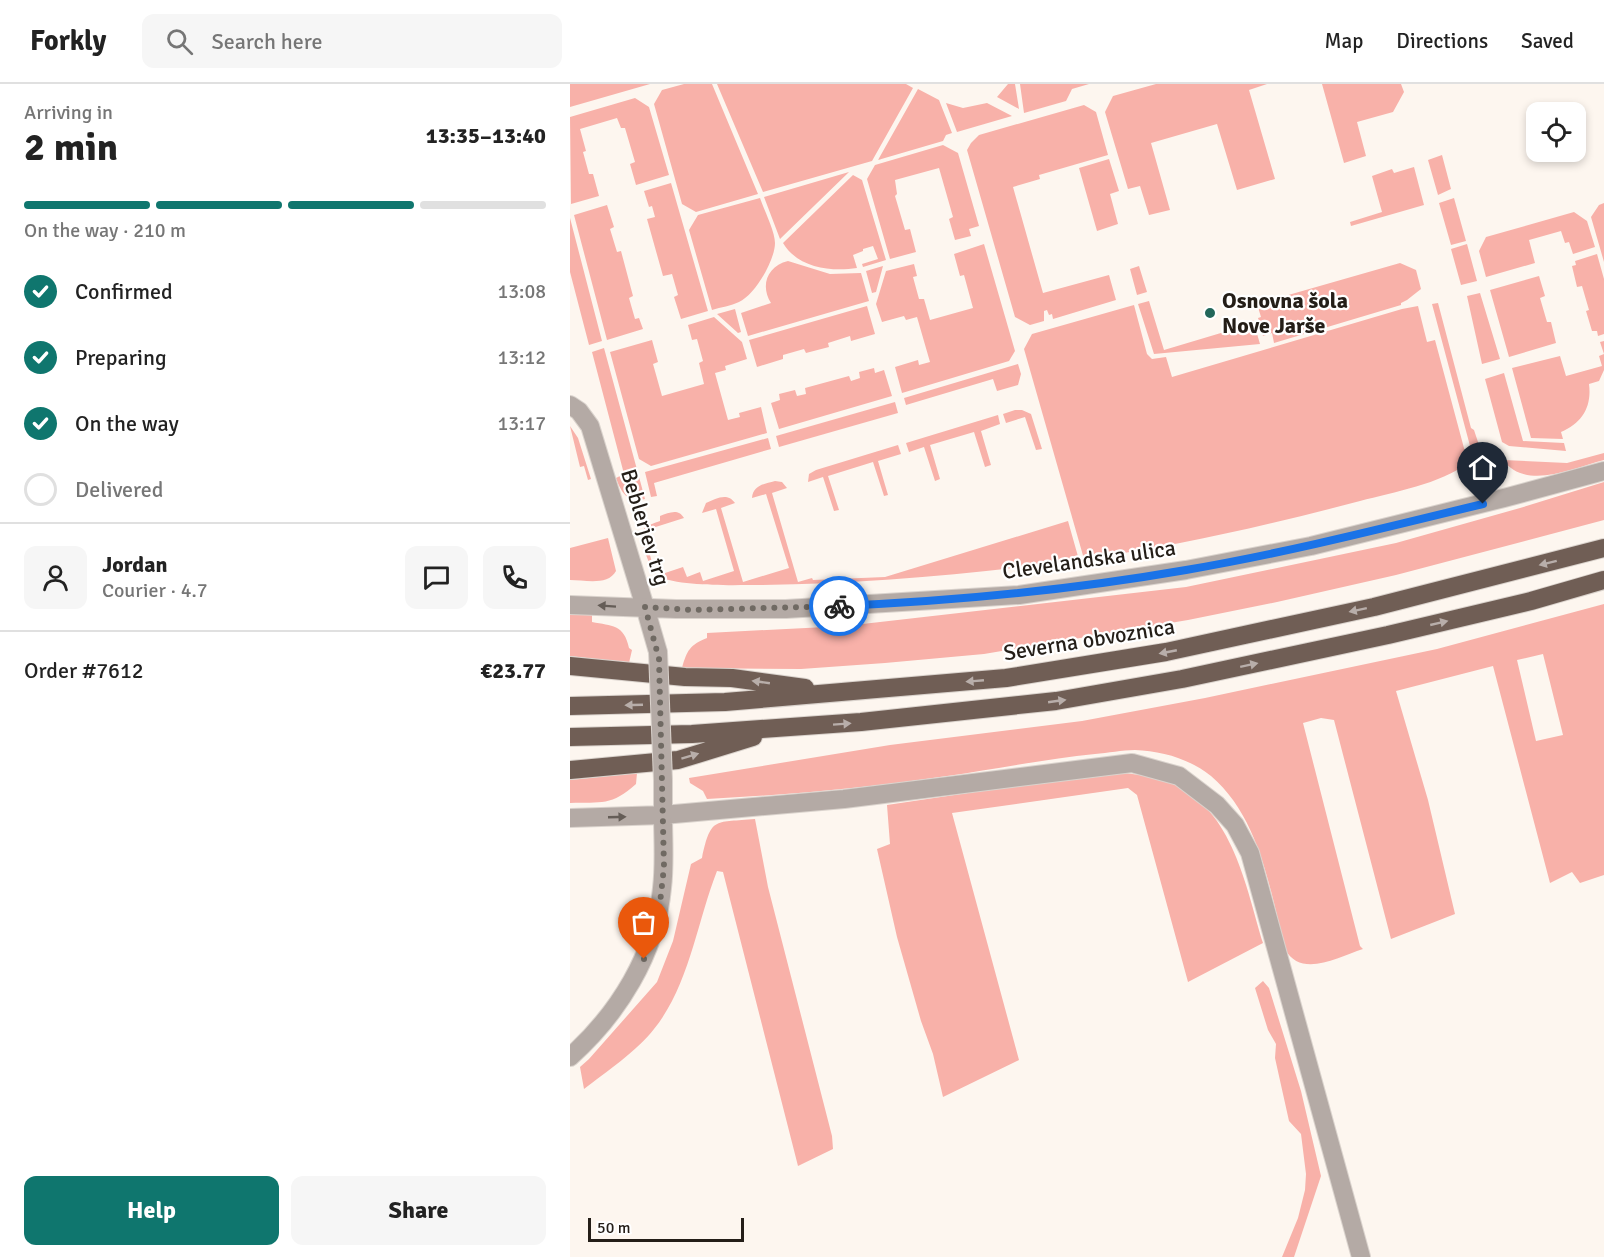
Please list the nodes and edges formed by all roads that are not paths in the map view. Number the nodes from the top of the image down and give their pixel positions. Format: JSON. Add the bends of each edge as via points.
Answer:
{"nodes":[{"id":1,"x":570,"y":405,"type":"edge"},
{"id":2,"x":1604,"y":471,"type":"edge"},
{"id":3,"x":1604,"y":548,"type":"edge"},
{"id":4,"x":1604,"y":580,"type":"edge"},
{"id":5,"x":570,"y":605,"type":"edge"},
{"id":6,"x":645,"y":607,"type":"junction"},
{"id":7,"x":570,"y":666,"type":"edge"},
{"id":8,"x":839,"y":693,"type":"junction"},
{"id":9,"x":570,"y":706,"type":"edge"},
{"id":10,"x":784,"y":728,"type":"junction"},
{"id":11,"x":570,"y":737,"type":"edge"},
{"id":12,"x":570,"y":770,"type":"edge"},
{"id":13,"x":663,"y":815,"type":"junction"},
{"id":14,"x":570,"y":818,"type":"edge"},
{"id":15,"x":570,"y":1057,"type":"edge"},
{"id":16,"x":1360,"y":1257,"type":"edge"}],
"edges":[{"from":1,"to":6,"type":"street","name":"Beblerjev trg","via":[[590,426]]},
{"from":2,"to":6,"type":"street","name":"Clevelandska ulica","via":[[1311,546],[1186,570],[1030,593],[786,609]]},
{"from":3,"to":8,"type":"highway","name":"Severna obvoznica","one_way":true,"via":[[1374,607],[1166,652],[1006,678]]},
{"from":10,"to":4,"type":"highway","one_way":true,"via":[[1056,701],[1182,680],[1509,606]]},
{"from":6,"to":5,"type":"street","name":"Clevelandska ulica","one_way":true},
{"from":6,"to":13,"type":"street","name":"Beblerjev trg","bridge":true,"via":[[658,652]]},
{"from":8,"to":7,"type":"highway","one_way":true,"via":[[732,678]]},
{"from":8,"to":9,"type":"highway","name":"Severna obvoznica","one_way":true,"via":[[725,702]]},
{"from":10,"to":11,"type":"highway"},
{"from":12,"to":10,"type":"highway","one_way":true,"via":[[678,760]]},
{"from":14,"to":13,"type":"street","one_way":true},
{"from":13,"to":15,"type":"street","name":"Beblerjev trg","via":[[659,912],[644,959],[616,1006]]},
{"from":13,"to":16,"type":"street","via":[[844,799],[1132,763],[1179,776],[1217,805],[1235,825],[1250,853]]}]}
